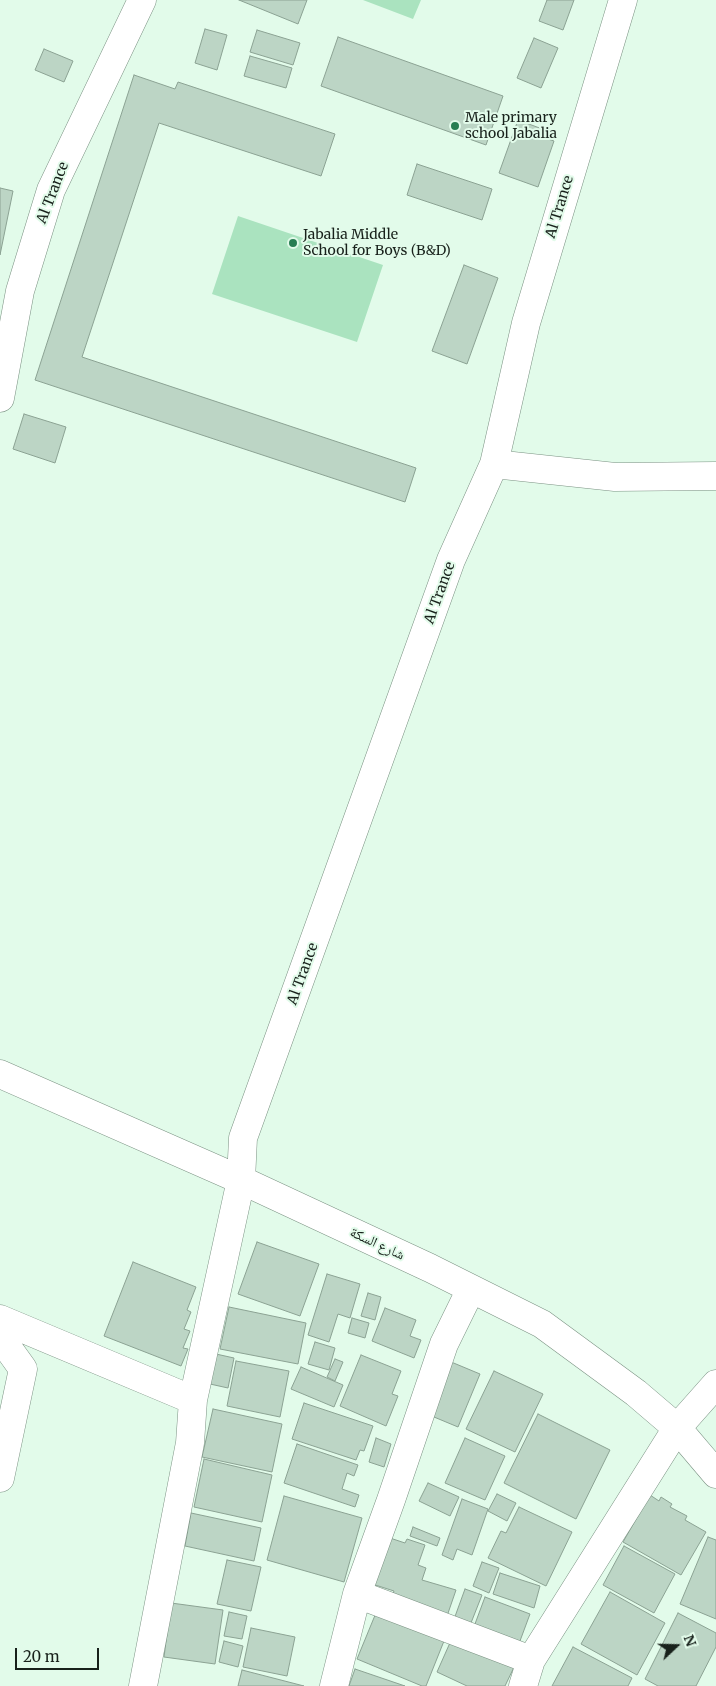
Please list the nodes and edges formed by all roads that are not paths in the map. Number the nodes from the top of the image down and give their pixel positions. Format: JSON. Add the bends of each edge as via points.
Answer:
{"nodes":[{"id":1,"x":142,"y":0,"type":"edge"},
{"id":2,"x":623,"y":0,"type":"edge"},
{"id":3,"x":0,"y":398,"type":"edge"},
{"id":4,"x":494,"y":464,"type":"junction"},
{"id":5,"x":716,"y":476,"type":"edge"},
{"id":6,"x":0,"y":1074,"type":"edge"},
{"id":7,"x":241,"y":1180,"type":"junction"},
{"id":8,"x":471,"y":1289,"type":"junction"},
{"id":9,"x":0,"y":1319,"type":"edge"},
{"id":10,"x":0,"y":1337,"type":"edge"},
{"id":11,"x":716,"y":1384,"type":"edge"},
{"id":12,"x":193,"y":1400,"type":"junction"},
{"id":13,"x":676,"y":1428,"type":"junction"},
{"id":14,"x":716,"y":1474,"type":"edge"},
{"id":15,"x":0,"y":1478,"type":"edge"},
{"id":16,"x":357,"y":1594,"type":"junction"},
{"id":17,"x":531,"y":1660,"type":"junction"},
{"id":18,"x":142,"y":1686,"type":"edge"},
{"id":19,"x":334,"y":1686,"type":"edge"},
{"id":20,"x":523,"y":1686,"type":"edge"}],
"edges":[{"from":1,"to":3,"type":"street","name":"Al Trance","via":[[51,190],[20,291]]},
{"from":2,"to":4,"type":"street","name":"Al Trance","via":[[526,323]]},
{"from":4,"to":5,"type":"street","via":[[615,477]]},
{"from":4,"to":7,"type":"street","name":"Al Trance","via":[[451,560],[247,1129]]},
{"from":6,"to":7,"type":"street","name":"شارع السكة"},
{"from":7,"to":8,"type":"street","name":"شارع السكة"},
{"from":7,"to":12,"type":"street","name":"Al Trance"},
{"from":8,"to":13,"type":"street","name":"شارع السكة","via":[[542,1324]]},
{"from":8,"to":16,"type":"street","via":[[444,1344]]},
{"from":9,"to":12,"type":"street"},
{"from":10,"to":15,"type":"street","via":[[23,1369]]},
{"from":11,"to":13,"type":"street"},
{"from":12,"to":18,"type":"street","name":"Al Trance","via":[[190,1444]]},
{"from":13,"to":14,"type":"street","name":"شارع السكة"},
{"from":13,"to":17,"type":"street"},
{"from":16,"to":17,"type":"street"},
{"from":16,"to":19,"type":"street"},
{"from":17,"to":20,"type":"street"}]}
